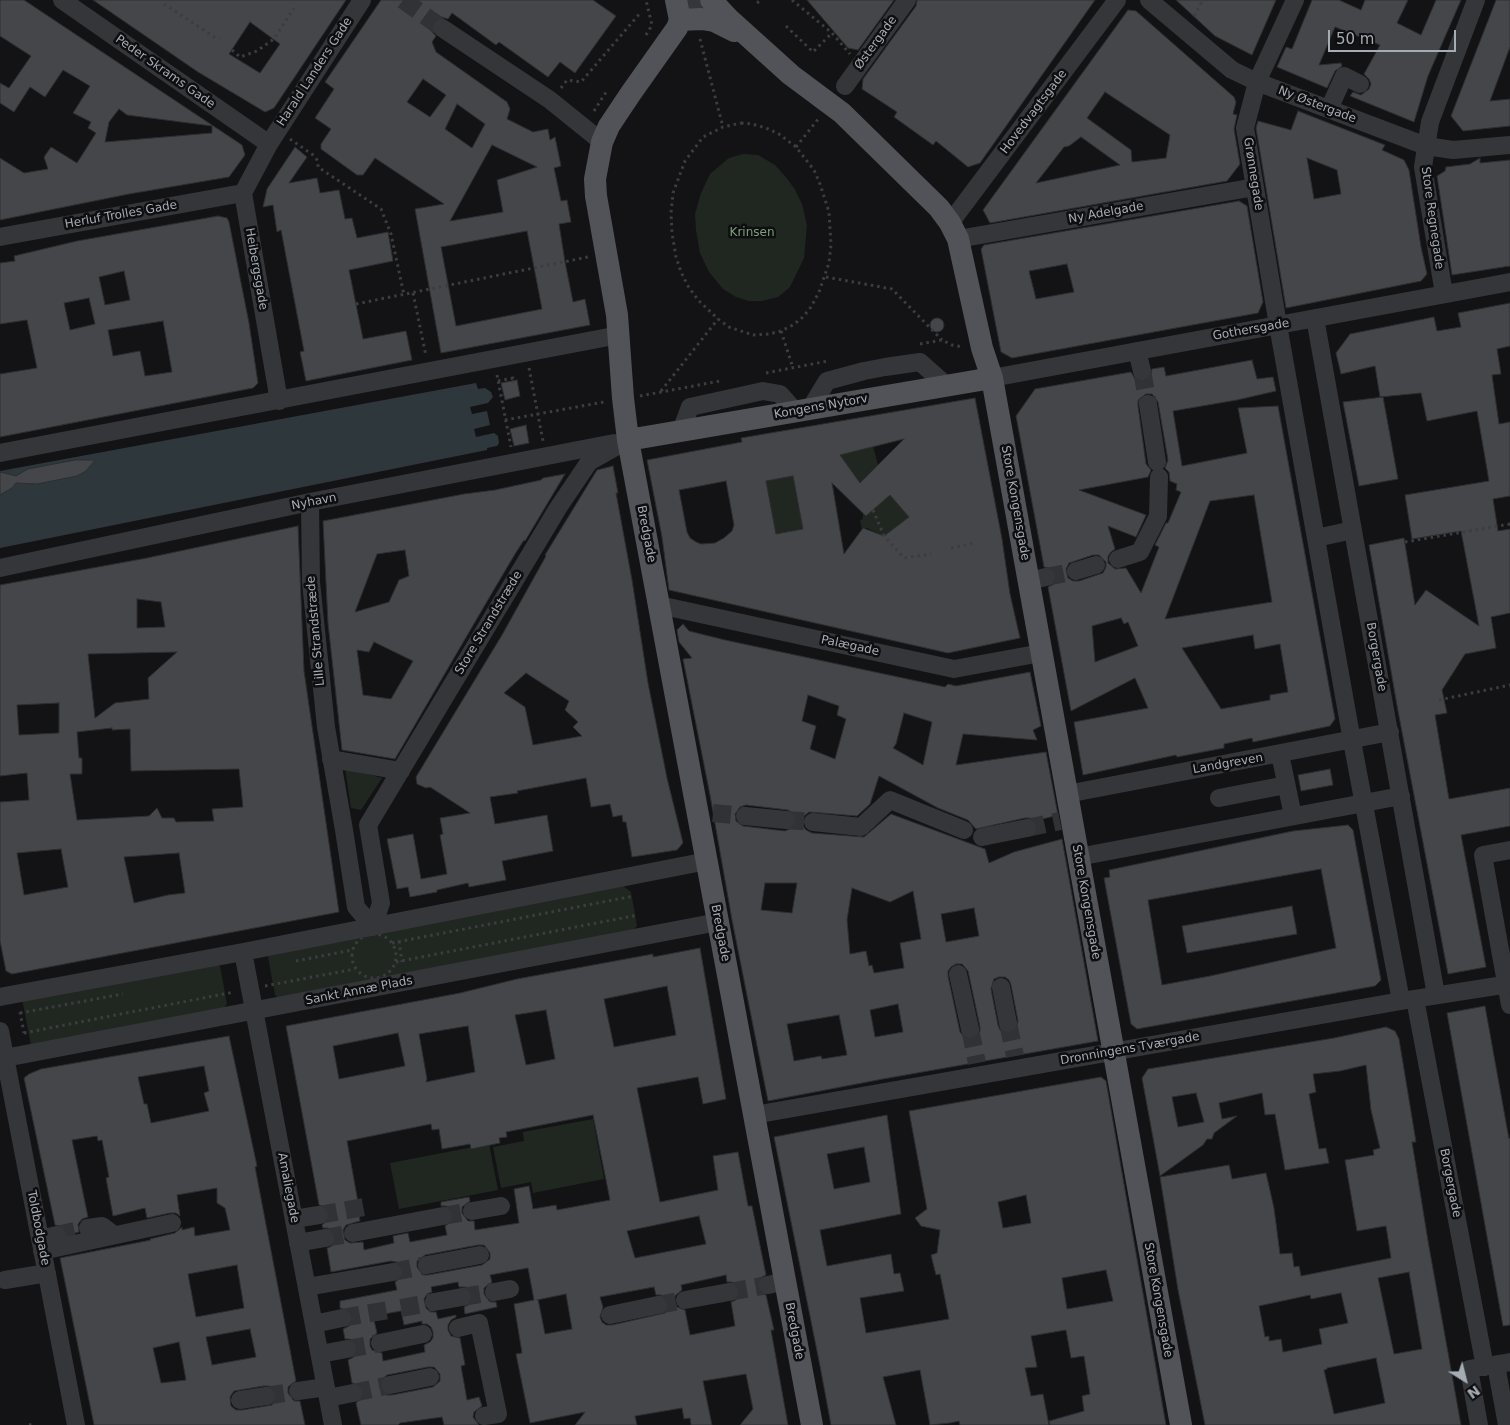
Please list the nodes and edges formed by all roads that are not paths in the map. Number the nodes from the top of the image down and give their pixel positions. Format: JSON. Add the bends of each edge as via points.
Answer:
{"nodes":[{"id":1,"x":62,"y":0,"type":"edge"},
{"id":2,"x":362,"y":0,"type":"edge"},
{"id":3,"x":699,"y":0,"type":"edge"},
{"id":4,"x":711,"y":0,"type":"edge"},
{"id":5,"x":907,"y":0,"type":"edge"},
{"id":6,"x":1117,"y":0,"type":"edge"},
{"id":7,"x":1149,"y":0,"type":"edge"},
{"id":8,"x":1295,"y":0,"type":"edge"},
{"id":9,"x":1476,"y":0,"type":"edge"},
{"id":10,"x":684,"y":17,"type":"edge"},
{"id":11,"x":442,"y":28,"type":"tunnel mouth"},
{"id":12,"x":751,"y":39,"type":"junction"},
{"id":13,"x":1257,"y":82,"type":"junction"},
{"id":14,"x":1360,"y":84,"type":"dead end"},
{"id":15,"x":845,"y":86,"type":"dead end"},
{"id":16,"x":1329,"y":109,"type":"junction"},
{"id":17,"x":273,"y":137,"type":"junction"},
{"id":18,"x":602,"y":142,"type":"junction"},
{"id":19,"x":1510,"y":145,"type":"edge"},
{"id":20,"x":1426,"y":146,"type":"junction"},
{"id":21,"x":1255,"y":187,"type":"junction"},
{"id":22,"x":243,"y":193,"type":"junction"},
{"id":23,"x":954,"y":231,"type":"junction"},
{"id":24,"x":0,"y":237,"type":"edge"},
{"id":25,"x":1510,"y":282,"type":"edge"},
{"id":26,"x":1444,"y":294,"type":"junction"},
{"id":27,"x":1315,"y":318,"type":"junction"},
{"id":28,"x":1278,"y":325,"type":"junction"},
{"id":29,"x":619,"y":335,"type":"junction"},
{"id":30,"x":1137,"y":351,"type":"junction"},
{"id":31,"x":1142,"y":370,"type":"tunnel mouth"},
{"id":32,"x":992,"y":378,"type":"junction"},
{"id":33,"x":279,"y":401,"type":"junction"},
{"id":34,"x":1148,"y":404,"type":"tunnel mouth"},
{"id":35,"x":628,"y":440,"type":"junction"},
{"id":36,"x":0,"y":453,"type":"edge"},
{"id":37,"x":310,"y":502,"type":"junction"},
{"id":38,"x":1353,"y":530,"type":"junction"},
{"id":39,"x":1316,"y":538,"type":"junction"},
{"id":40,"x":1118,"y":559,"type":"dead end"},
{"id":41,"x":1096,"y":565,"type":"dead end"},
{"id":42,"x":0,"y":568,"type":"edge"},
{"id":43,"x":1076,"y":571,"type":"tunnel mouth"},
{"id":44,"x":659,"y":605,"type":"junction"},
{"id":45,"x":1041,"y":653,"type":"junction"},
{"id":46,"x":1390,"y":732,"type":"junction"},
{"id":47,"x":1352,"y":741,"type":"junction"},
{"id":48,"x":1280,"y":754,"type":"junction"},
{"id":49,"x":332,"y":759,"type":"junction"},
{"id":50,"x":401,"y":771,"type":"junction"},
{"id":51,"x":1286,"y":785,"type":"junction"},
{"id":52,"x":1067,"y":794,"type":"junction"},
{"id":53,"x":1401,"y":796,"type":"junction"},
{"id":54,"x":1219,"y":798,"type":"dead end"},
{"id":55,"x":1364,"y":803,"type":"junction"},
{"id":56,"x":745,"y":816,"type":"tunnel mouth"},
{"id":57,"x":1293,"y":816,"type":"junction"},
{"id":58,"x":786,"y":820,"type":"tunnel mouth"},
{"id":59,"x":813,"y":822,"type":"tunnel mouth"},
{"id":60,"x":368,"y":825,"type":"junction"},
{"id":61,"x":1027,"y":828,"type":"tunnel mouth"},
{"id":62,"x":344,"y":830,"type":"junction"},
{"id":63,"x":964,"y":830,"type":"dead end"},
{"id":64,"x":982,"y":837,"type":"dead end"},
{"id":65,"x":1510,"y":850,"type":"edge"},
{"id":66,"x":1078,"y":857,"type":"junction"},
{"id":67,"x":706,"y":862,"type":"junction"},
{"id":68,"x":718,"y":922,"type":"junction"},
{"id":69,"x":373,"y":926,"type":"junction"},
{"id":70,"x":243,"y":952,"type":"junction"},
{"id":71,"x":958,"y":974,"type":"dead end"},
{"id":72,"x":1508,"y":984,"type":"edge"},
{"id":73,"x":1001,"y":987,"type":"dead end"},
{"id":74,"x":8,"y":995,"type":"edge"},
{"id":75,"x":1436,"y":995,"type":"junction"},
{"id":76,"x":1408,"y":1000,"type":"junction"},
{"id":77,"x":1510,"y":1005,"type":"edge"},
{"id":78,"x":254,"y":1011,"type":"junction"},
{"id":79,"x":1008,"y":1023,"type":"tunnel mouth"},
{"id":80,"x":970,"y":1029,"type":"tunnel mouth"},
{"id":81,"x":0,"y":1031,"type":"edge"},
{"id":82,"x":1113,"y":1052,"type":"junction"},
{"id":83,"x":3,"y":1058,"type":"edge"},
{"id":84,"x":754,"y":1115,"type":"junction"},
{"id":85,"x":502,"y":1206,"type":"dead end"},
{"id":86,"x":472,"y":1211,"type":"tunnel mouth"},
{"id":87,"x":319,"y":1215,"type":"tunnel mouth"},
{"id":88,"x":443,"y":1216,"type":"tunnel mouth"},
{"id":89,"x":294,"y":1219,"type":"junction"},
{"id":90,"x":172,"y":1224,"type":"dead end"},
{"id":91,"x":88,"y":1228,"type":"tunnel mouth"},
{"id":92,"x":353,"y":1233,"type":"tunnel mouth"},
{"id":93,"x":114,"y":1235,"type":"junction"},
{"id":94,"x":325,"y":1238,"type":"tunnel mouth"},
{"id":95,"x":47,"y":1242,"type":"junction"},
{"id":96,"x":298,"y":1243,"type":"junction"},
{"id":97,"x":480,"y":1255,"type":"dead end"},
{"id":98,"x":427,"y":1266,"type":"tunnel mouth"},
{"id":99,"x":393,"y":1272,"type":"tunnel mouth"},
{"id":100,"x":47,"y":1273,"type":"junction"},
{"id":101,"x":6,"y":1280,"type":"dead end"},
{"id":102,"x":307,"y":1287,"type":"junction"},
{"id":103,"x":729,"y":1292,"type":"tunnel mouth"},
{"id":104,"x":462,"y":1297,"type":"tunnel mouth"},
{"id":105,"x":685,"y":1300,"type":"tunnel mouth"},
{"id":106,"x":434,"y":1302,"type":"tunnel mouth"},
{"id":107,"x":658,"y":1305,"type":"tunnel mouth"},
{"id":108,"x":610,"y":1315,"type":"dead end"},
{"id":109,"x":342,"y":1318,"type":"tunnel mouth"},
{"id":110,"x":314,"y":1324,"type":"junction"},
{"id":111,"x":458,"y":1328,"type":"dead end"},
{"id":112,"x":423,"y":1334,"type":"dead end"},
{"id":113,"x":380,"y":1342,"type":"tunnel mouth"},
{"id":114,"x":347,"y":1349,"type":"tunnel mouth"},
{"id":115,"x":320,"y":1354,"type":"junction"},
{"id":116,"x":1490,"y":1366,"type":"edge"},
{"id":117,"x":430,"y":1377,"type":"dead end"},
{"id":118,"x":390,"y":1385,"type":"tunnel mouth"},
{"id":119,"x":298,"y":1391,"type":"tunnel mouth"},
{"id":120,"x":327,"y":1392,"type":"junction"},
{"id":121,"x":353,"y":1393,"type":"tunnel mouth"},
{"id":122,"x":266,"y":1396,"type":"tunnel mouth"},
{"id":123,"x":240,"y":1400,"type":"dead end"},
{"id":124,"x":484,"y":1416,"type":"dead end"},
{"id":125,"x":76,"y":1425,"type":"edge"},
{"id":126,"x":333,"y":1425,"type":"edge"},
{"id":127,"x":812,"y":1425,"type":"edge"},
{"id":128,"x":1181,"y":1425,"type":"edge"},
{"id":129,"x":1480,"y":1425,"type":"edge"},
{"id":130,"x":1508,"y":1425,"type":"edge"}],
"edges":[{"from":1,"to":17,"type":"street","name":"Peder Skrams Gade"},
{"from":2,"to":17,"type":"street","name":"Harald Landers Gade"},
{"from":3,"to":10,"type":"street"},
{"from":4,"to":12,"type":"main road"},
{"from":5,"to":15,"type":"street","name":"Østergade"},
{"from":6,"to":23,"type":"street","name":"Hovedvagtsgade"},
{"from":7,"to":13,"type":"street","name":"Ny Østergade","via":[[1232,70]]},
{"from":8,"to":13,"type":"street","name":"Grønnegade"},
{"from":9,"to":20,"type":"street","name":"Store Regnegade","via":[[1430,122]]},
{"from":10,"to":12,"type":"main road","via":[[714,21]]},
{"from":10,"to":18,"type":"main road","via":[[609,126]]},
{"from":11,"to":18,"type":"street","via":[[550,100]]},
{"from":12,"to":23,"type":"main road","via":[[791,75],[842,113],[925,193]]},
{"from":13,"to":16,"type":"street","name":"Ny Østergade"},
{"from":13,"to":21,"type":"street","name":"Grønnegade","via":[[1245,128]]},
{"from":14,"to":16,"type":"street","via":[[1344,76]]},
{"from":16,"to":20,"type":"street","name":"Ny Østergade"},
{"from":17,"to":22,"type":"street"},
{"from":18,"to":29,"type":"main road","via":[[595,179],[596,196]]},
{"from":19,"to":20,"type":"street","name":"Ny Østergade","via":[[1453,150]]},
{"from":20,"to":26,"type":"street","name":"Store Regnegade","via":[[1423,167]]},
{"from":21,"to":23,"type":"street","name":"Ny Adelgade"},
{"from":21,"to":28,"type":"street","name":"Grønnegade"},
{"from":22,"to":24,"type":"street","name":"Herluf Trolles Gade"},
{"from":22,"to":33,"type":"street","name":"Heibergsgade"},
{"from":23,"to":32,"type":"main road"},
{"from":25,"to":26,"type":"street","name":"Gothersgade"},
{"from":26,"to":27,"type":"street","name":"Gothersgade"},
{"from":27,"to":28,"type":"street","name":"Gothersgade"},
{"from":27,"to":38,"type":"street","name":"Borgergade"},
{"from":28,"to":30,"type":"street","name":"Gothersgade"},
{"from":28,"to":39,"type":"street","name":"Borgergade"},
{"from":29,"to":33,"type":"street"},
{"from":29,"to":35,"type":"main road"},
{"from":30,"to":31,"type":"street"},
{"from":30,"to":32,"type":"street","name":"Gothersgade"},
{"from":32,"to":35,"type":"main road","name":"Kongens Nytorv"},
{"from":32,"to":45,"type":"main road","name":"Store Kongensgade","via":[[1037,579]]},
{"from":33,"to":36,"type":"street"},
{"from":34,"to":40,"type":"street","via":[[1158,470],[1158,516],[1140,552]]},
{"from":35,"to":37,"type":"street","name":"Nyhavn"},
{"from":35,"to":44,"type":"main road","name":"Bredgade"},
{"from":35,"to":50,"type":"street","name":"Store Strandstræde","via":[[589,462],[558,508]]},
{"from":37,"to":42,"type":"street","name":"Nyhavn"},
{"from":37,"to":49,"type":"street","name":"Lille Strandstræde","via":[[311,582]]},
{"from":38,"to":39,"type":"street"},
{"from":38,"to":46,"type":"street","name":"Borgergade"},
{"from":39,"to":47,"type":"street","name":"Borgergade"},
{"from":41,"to":43,"type":"street"},
{"from":44,"to":45,"type":"street","name":"Palægade","via":[[954,669]]},
{"from":44,"to":67,"type":"main road","name":"Bredgade","via":[[706,814]]},
{"from":45,"to":52,"type":"main road","name":"Store Kongensgade"},
{"from":46,"to":47,"type":"street","name":"Landgreven"},
{"from":46,"to":53,"type":"street","name":"Borgergade"},
{"from":47,"to":48,"type":"street","name":"Landgreven"},
{"from":47,"to":55,"type":"street","name":"Borgergade"},
{"from":48,"to":51,"type":"street"},
{"from":48,"to":52,"type":"street","name":"Landgreven"},
{"from":49,"to":50,"type":"street"},
{"from":49,"to":62,"type":"street","name":"Lille Strandstræde"},
{"from":50,"to":60,"type":"street","name":"Store Strandstræde"},
{"from":51,"to":54,"type":"street"},
{"from":51,"to":57,"type":"street"},
{"from":52,"to":66,"type":"main road","name":"Store Kongensgade","via":[[1066,820]]},
{"from":53,"to":55,"type":"street"},
{"from":53,"to":75,"type":"street","name":"Borgergade"},
{"from":55,"to":57,"type":"street"},
{"from":55,"to":76,"type":"street","name":"Borgergade"},
{"from":56,"to":58,"type":"street"},
{"from":57,"to":66,"type":"street"},
{"from":59,"to":63,"type":"street","via":[[861,827],[890,800]]},
{"from":60,"to":62,"type":"street"},
{"from":60,"to":69,"type":"street","via":[[381,903]]},
{"from":61,"to":64,"type":"street"},
{"from":62,"to":69,"type":"street","name":"Lille Strandstræde","via":[[356,908]]},
{"from":65,"to":72,"type":"street","via":[[1483,855]]},
{"from":66,"to":82,"type":"main road","name":"Store Kongensgade"},
{"from":67,"to":68,"type":"main road","name":"Bredgade"},
{"from":67,"to":69,"type":"street"},
{"from":68,"to":78,"type":"street","name":"Sankt Annæ Plads"},
{"from":68,"to":84,"type":"main road","name":"Bredgade"},
{"from":69,"to":70,"type":"street"},
{"from":70,"to":74,"type":"street"},
{"from":70,"to":78,"type":"street","name":"Amaliegade"},
{"from":71,"to":80,"type":"street"},
{"from":72,"to":75,"type":"street","name":"Dronningens Tværgade"},
{"from":72,"to":77,"type":"street"},
{"from":73,"to":79,"type":"street"},
{"from":75,"to":76,"type":"street","name":"Dronningens Tværgade"},
{"from":76,"to":82,"type":"street","name":"Dronningens Tværgade"},
{"from":76,"to":116,"type":"street","name":"Borgergade"},
{"from":78,"to":83,"type":"street","name":"Sankt Annæ Plads"},
{"from":78,"to":89,"type":"street","name":"Amaliegade"},
{"from":81,"to":83,"type":"street","name":"Toldbodgade"},
{"from":82,"to":84,"type":"street","name":"Dronningens Tværgade","via":[[1017,1062]]},
{"from":82,"to":128,"type":"main road","name":"Store Kongensgade"},
{"from":83,"to":95,"type":"street","name":"Toldbodgade"},
{"from":84,"to":127,"type":"main road","name":"Bredgade","via":[[776,1283]]},
{"from":85,"to":86,"type":"street"},
{"from":87,"to":89,"type":"street"},
{"from":88,"to":92,"type":"street"},
{"from":89,"to":96,"type":"street","name":"Amaliegade"},
{"from":90,"to":93,"type":"street"},
{"from":91,"to":93,"type":"street","via":[[102,1226]]},
{"from":93,"to":95,"type":"street"},
{"from":94,"to":96,"type":"street"},
{"from":95,"to":100,"type":"street","name":"Toldbodgade"},
{"from":96,"to":102,"type":"street","name":"Amaliegade"},
{"from":97,"to":98,"type":"street"},
{"from":99,"to":102,"type":"street"},
{"from":100,"to":101,"type":"street"},
{"from":100,"to":125,"type":"street","name":"Toldbodgade"},
{"from":102,"to":110,"type":"street","name":"Amaliegade"},
{"from":103,"to":105,"type":"street"},
{"from":104,"to":106,"type":"street"},
{"from":107,"to":108,"type":"street"},
{"from":109,"to":110,"type":"street"},
{"from":110,"to":115,"type":"street","name":"Amaliegade"},
{"from":111,"to":124,"type":"street","via":[[479,1324],[498,1414]]},
{"from":112,"to":113,"type":"street"},
{"from":114,"to":115,"type":"street"},
{"from":115,"to":120,"type":"street","name":"Amaliegade"},
{"from":116,"to":129,"type":"street","name":"Borgergade"},
{"from":116,"to":130,"type":"street","name":"Borgergade"},
{"from":117,"to":118,"type":"street"},
{"from":119,"to":120,"type":"street"},
{"from":120,"to":121,"type":"street"},
{"from":120,"to":126,"type":"street","name":"Amaliegade"},
{"from":122,"to":123,"type":"street"}]}
